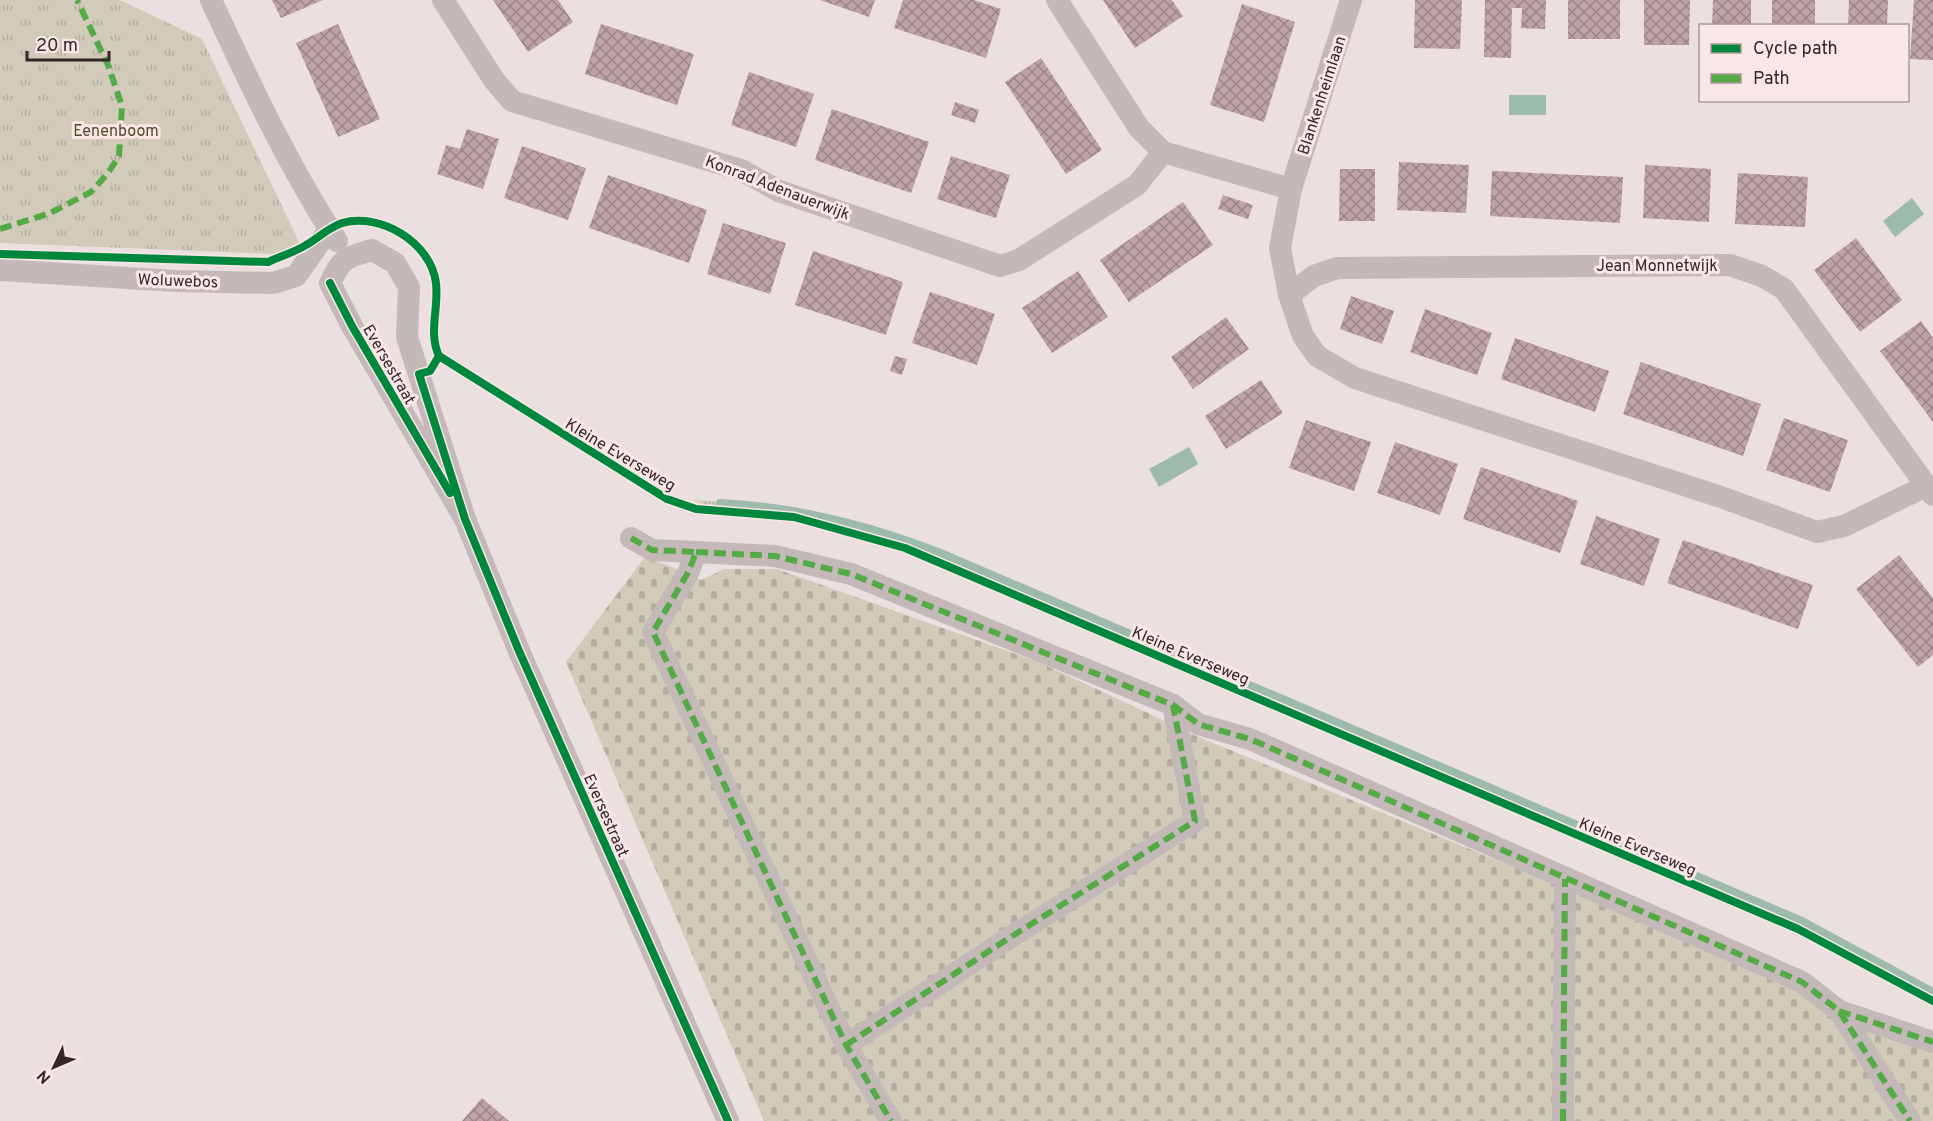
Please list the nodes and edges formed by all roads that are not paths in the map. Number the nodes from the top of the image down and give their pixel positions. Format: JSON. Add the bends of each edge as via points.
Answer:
{"nodes":[{"id":1,"x":211,"y":0,"type":"edge"},
{"id":2,"x":443,"y":0,"type":"edge"},
{"id":3,"x":1057,"y":0,"type":"edge"},
{"id":4,"x":1351,"y":0,"type":"edge"},
{"id":5,"x":1163,"y":152,"type":"junction"},
{"id":6,"x":1291,"y":189,"type":"junction"},
{"id":7,"x":330,"y":228,"type":"junction"},
{"id":8,"x":347,"y":257,"type":"junction"},
{"id":9,"x":0,"y":270,"type":"edge"},
{"id":10,"x":1289,"y":296,"type":"junction"},
{"id":11,"x":1930,"y":491,"type":"edge"},
{"id":12,"x":465,"y":519,"type":"junction"},
{"id":13,"x":631,"y":538,"type":"dead end"},
{"id":14,"x":696,"y":552,"type":"junction"},
{"id":15,"x":1173,"y":705,"type":"junction"},
{"id":16,"x":1565,"y":879,"type":"junction"},
{"id":17,"x":1839,"y":1011,"type":"junction"},
{"id":18,"x":1933,"y":1042,"type":"edge"},
{"id":19,"x":846,"y":1046,"type":"junction"},
{"id":20,"x":728,"y":1121,"type":"edge"},
{"id":21,"x":891,"y":1121,"type":"edge"},
{"id":22,"x":1563,"y":1121,"type":"edge"},
{"id":23,"x":1910,"y":1121,"type":"edge"}],
"edges":[{"from":1,"to":7,"type":"street","via":[[313,203]]},
{"from":2,"to":5,"type":"street","name":"Konrad Adenauerwijk","via":[[494,80],[512,101],[741,170],[779,191],[1000,266],[1019,260],[1137,185]]},
{"from":3,"to":5,"type":"street","via":[[1139,128]]},
{"from":4,"to":6,"type":"street","name":"Blankenheimlaan"},
{"from":5,"to":6,"type":"street"},
{"from":6,"to":10,"type":"street","name":"Jean Monnetwijk","via":[[1280,248]]},
{"from":7,"to":8,"type":"street"},
{"from":7,"to":9,"type":"street","name":"Woluwebos","via":[[296,276],[273,283]]},
{"from":8,"to":12,"type":"street","name":"Eversestraat","via":[[330,283]]},
{"from":8,"to":12,"type":"street","name":"Eversestraat","via":[[372,250],[395,263],[409,287],[407,337]]},
{"from":10,"to":11,"type":"street","name":"Jean Monnetwijk","via":[[1303,336],[1317,356],[1355,378],[1721,496],[1817,532],[1844,526]]},
{"from":10,"to":11,"type":"street","name":"Jean Monnetwijk","via":[[1314,276],[1337,268],[1730,265],[1784,289]]},
{"from":12,"to":20,"type":"street","name":"Eversestraat","via":[[519,651]]},
{"from":13,"to":14,"type":"street","via":[[652,550]]},
{"from":14,"to":15,"type":"street","via":[[775,556],[851,574]]},
{"from":14,"to":19,"type":"street","via":[[689,572],[653,632]]},
{"from":15,"to":16,"type":"street","via":[[1198,724],[1250,739]]},
{"from":15,"to":19,"type":"street","via":[[1195,821]]},
{"from":16,"to":17,"type":"street","via":[[1802,982]]},
{"from":16,"to":22,"type":"street"},
{"from":17,"to":18,"type":"street"},
{"from":17,"to":23,"type":"street"},
{"from":19,"to":21,"type":"street"}]}
